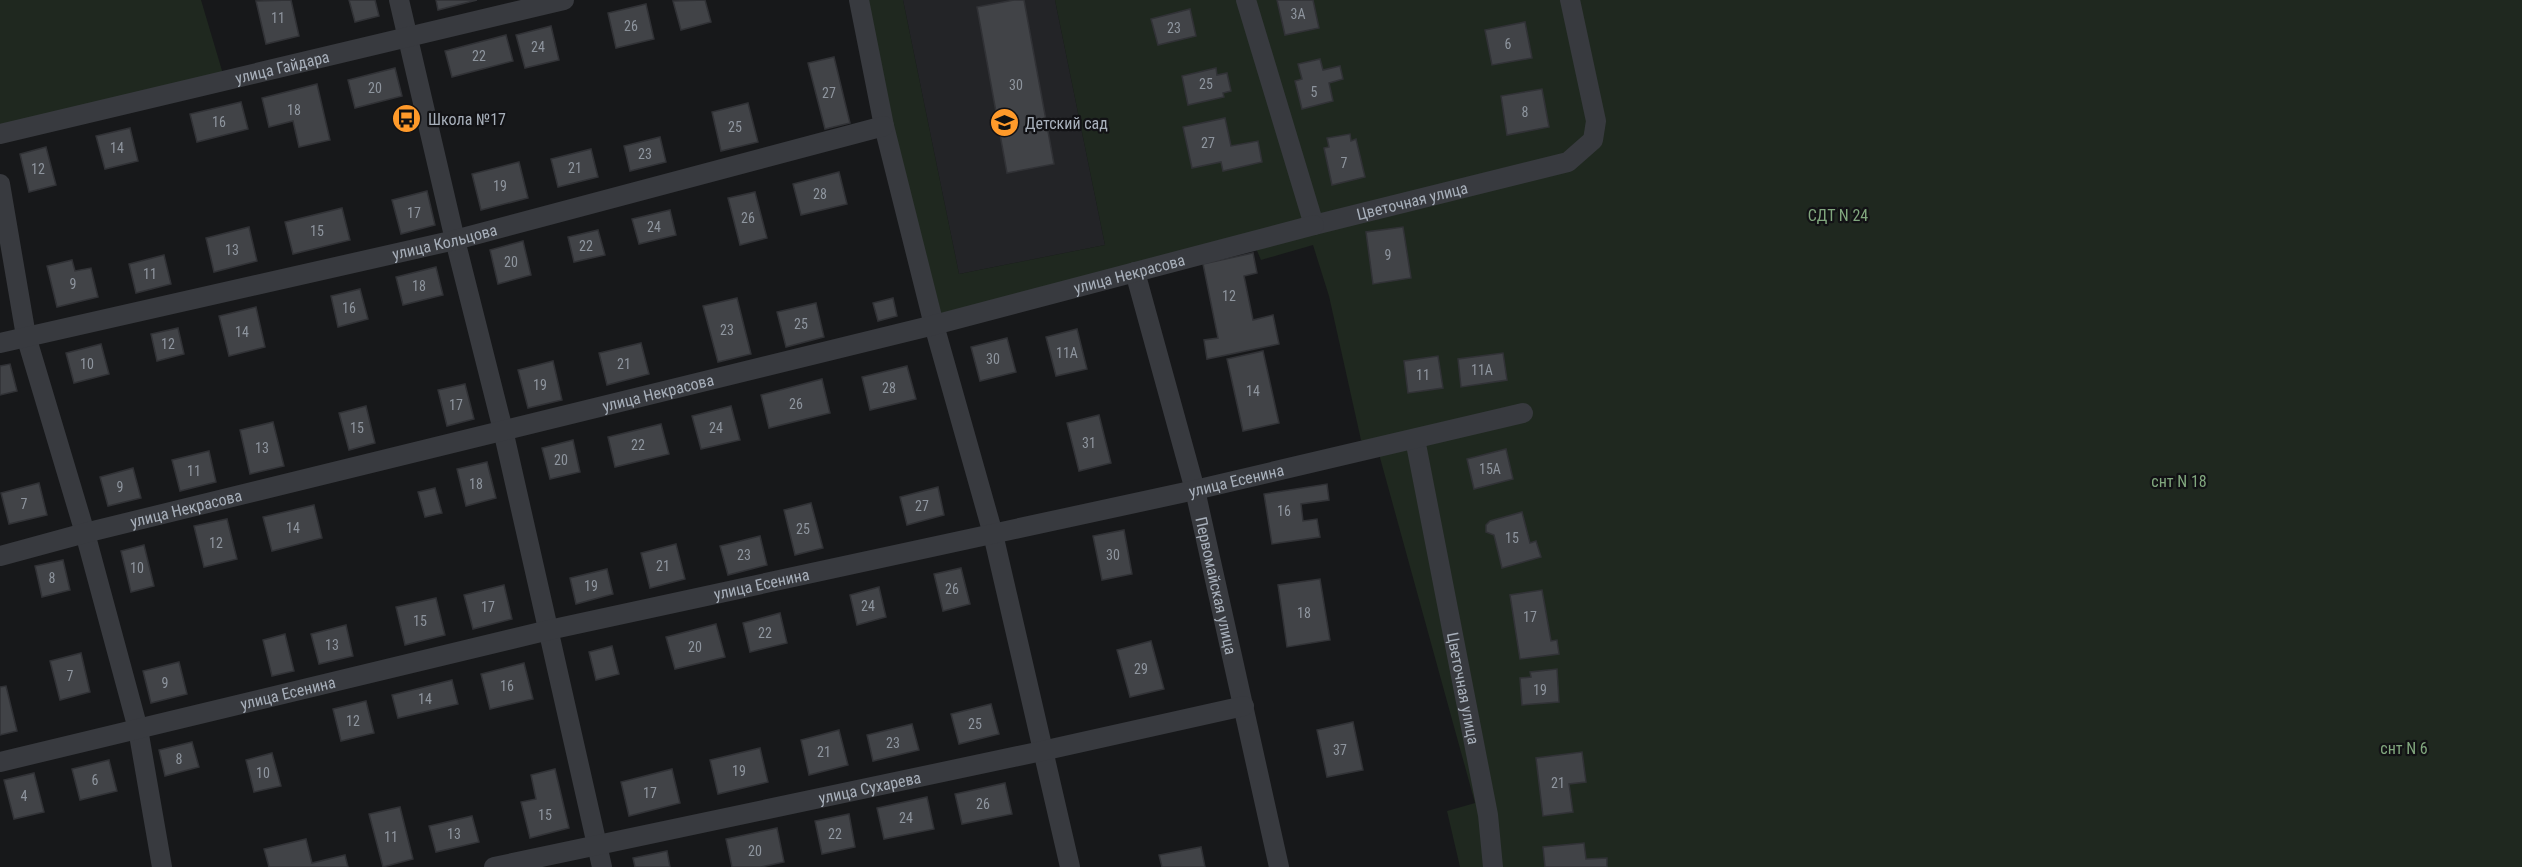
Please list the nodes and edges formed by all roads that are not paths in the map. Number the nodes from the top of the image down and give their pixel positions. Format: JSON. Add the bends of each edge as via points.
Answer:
{"nodes":[{"id":1,"x":399,"y":0,"type":"edge"},
{"id":2,"x":564,"y":0,"type":"edge"},
{"id":3,"x":859,"y":0,"type":"edge"},
{"id":4,"x":1246,"y":0,"type":"edge"},
{"id":5,"x":1570,"y":0,"type":"edge"},
{"id":6,"x":408,"y":36,"type":"junction"},
{"id":7,"x":884,"y":126,"type":"junction"},
{"id":8,"x":0,"y":134,"type":"edge"},
{"id":9,"x":0,"y":184,"type":"edge"},
{"id":10,"x":1314,"y":225,"type":"junction"},
{"id":11,"x":455,"y":240,"type":"junction"},
{"id":12,"x":1135,"y":272,"type":"junction"},
{"id":13,"x":934,"y":325,"type":"junction"},
{"id":14,"x":26,"y":336,"type":"junction"},
{"id":15,"x":0,"y":342,"type":"edge"},
{"id":16,"x":1523,"y":413,"type":"dead end"},
{"id":17,"x":503,"y":430,"type":"junction"},
{"id":18,"x":1415,"y":439,"type":"junction"},
{"id":19,"x":1195,"y":490,"type":"junction"},
{"id":20,"x":85,"y":533,"type":"junction"},
{"id":21,"x":993,"y":534,"type":"junction"},
{"id":22,"x":0,"y":556,"type":"edge"},
{"id":23,"x":549,"y":630,"type":"junction"},
{"id":24,"x":1244,"y":706,"type":"junction"},
{"id":25,"x":138,"y":729,"type":"junction"},
{"id":26,"x":1042,"y":751,"type":"junction"},
{"id":27,"x":0,"y":762,"type":"edge"},
{"id":28,"x":598,"y":845,"type":"junction"},
{"id":29,"x":162,"y":867,"type":"edge"},
{"id":30,"x":494,"y":867,"type":"edge"},
{"id":31,"x":602,"y":867,"type":"edge"},
{"id":32,"x":1070,"y":867,"type":"edge"},
{"id":33,"x":1279,"y":867,"type":"edge"},
{"id":34,"x":1493,"y":867,"type":"edge"}],
"edges":[{"from":1,"to":6,"type":"street"},
{"from":2,"to":6,"type":"street","name":"улица Гайдара"},
{"from":3,"to":7,"type":"street"},
{"from":4,"to":10,"type":"street"},
{"from":5,"to":10,"type":"street","name":"Цветочная улица","via":[[1596,121],[1593,140],[1568,162]]},
{"from":6,"to":8,"type":"street","name":"улица Гайдара"},
{"from":6,"to":11,"type":"street"},
{"from":7,"to":11,"type":"street","name":"улица Кольцова"},
{"from":7,"to":13,"type":"street"},
{"from":9,"to":14,"type":"street"},
{"from":10,"to":12,"type":"street","name":"улица Некрасова"},
{"from":11,"to":14,"type":"street","name":"улица Кольцова"},
{"from":11,"to":17,"type":"street"},
{"from":12,"to":13,"type":"street","name":"улица Некрасова"},
{"from":12,"to":19,"type":"street","name":"Первомайская улица"},
{"from":13,"to":17,"type":"street","name":"улица Некрасова"},
{"from":13,"to":21,"type":"street"},
{"from":14,"to":15,"type":"street","name":"улица Кольцова"},
{"from":14,"to":20,"type":"street"},
{"from":16,"to":18,"type":"street","name":"улица Есенина"},
{"from":17,"to":20,"type":"street","name":"улица Некрасова"},
{"from":17,"to":23,"type":"street"},
{"from":18,"to":19,"type":"street","name":"улица Есенина"},
{"from":18,"to":34,"type":"street","name":"Цветочная улица","via":[[1488,815]]},
{"from":19,"to":21,"type":"street","name":"улица Есенина"},
{"from":19,"to":24,"type":"street","name":"Первомайская улица"},
{"from":20,"to":22,"type":"street","name":"улица Некрасова"},
{"from":20,"to":25,"type":"street"},
{"from":21,"to":23,"type":"street","name":"улица Есенина"},
{"from":21,"to":26,"type":"street"},
{"from":23,"to":25,"type":"street","name":"улица Есенина"},
{"from":23,"to":28,"type":"street"},
{"from":24,"to":26,"type":"street","name":"улица Сухарева"},
{"from":24,"to":33,"type":"street","name":"Первомайская улица"},
{"from":25,"to":27,"type":"street","name":"улица Есенина"},
{"from":25,"to":29,"type":"street"},
{"from":26,"to":28,"type":"street","name":"улица Сухарева"},
{"from":26,"to":32,"type":"street"},
{"from":28,"to":30,"type":"street","name":"улица Сухарева"},
{"from":28,"to":31,"type":"street"}]}
